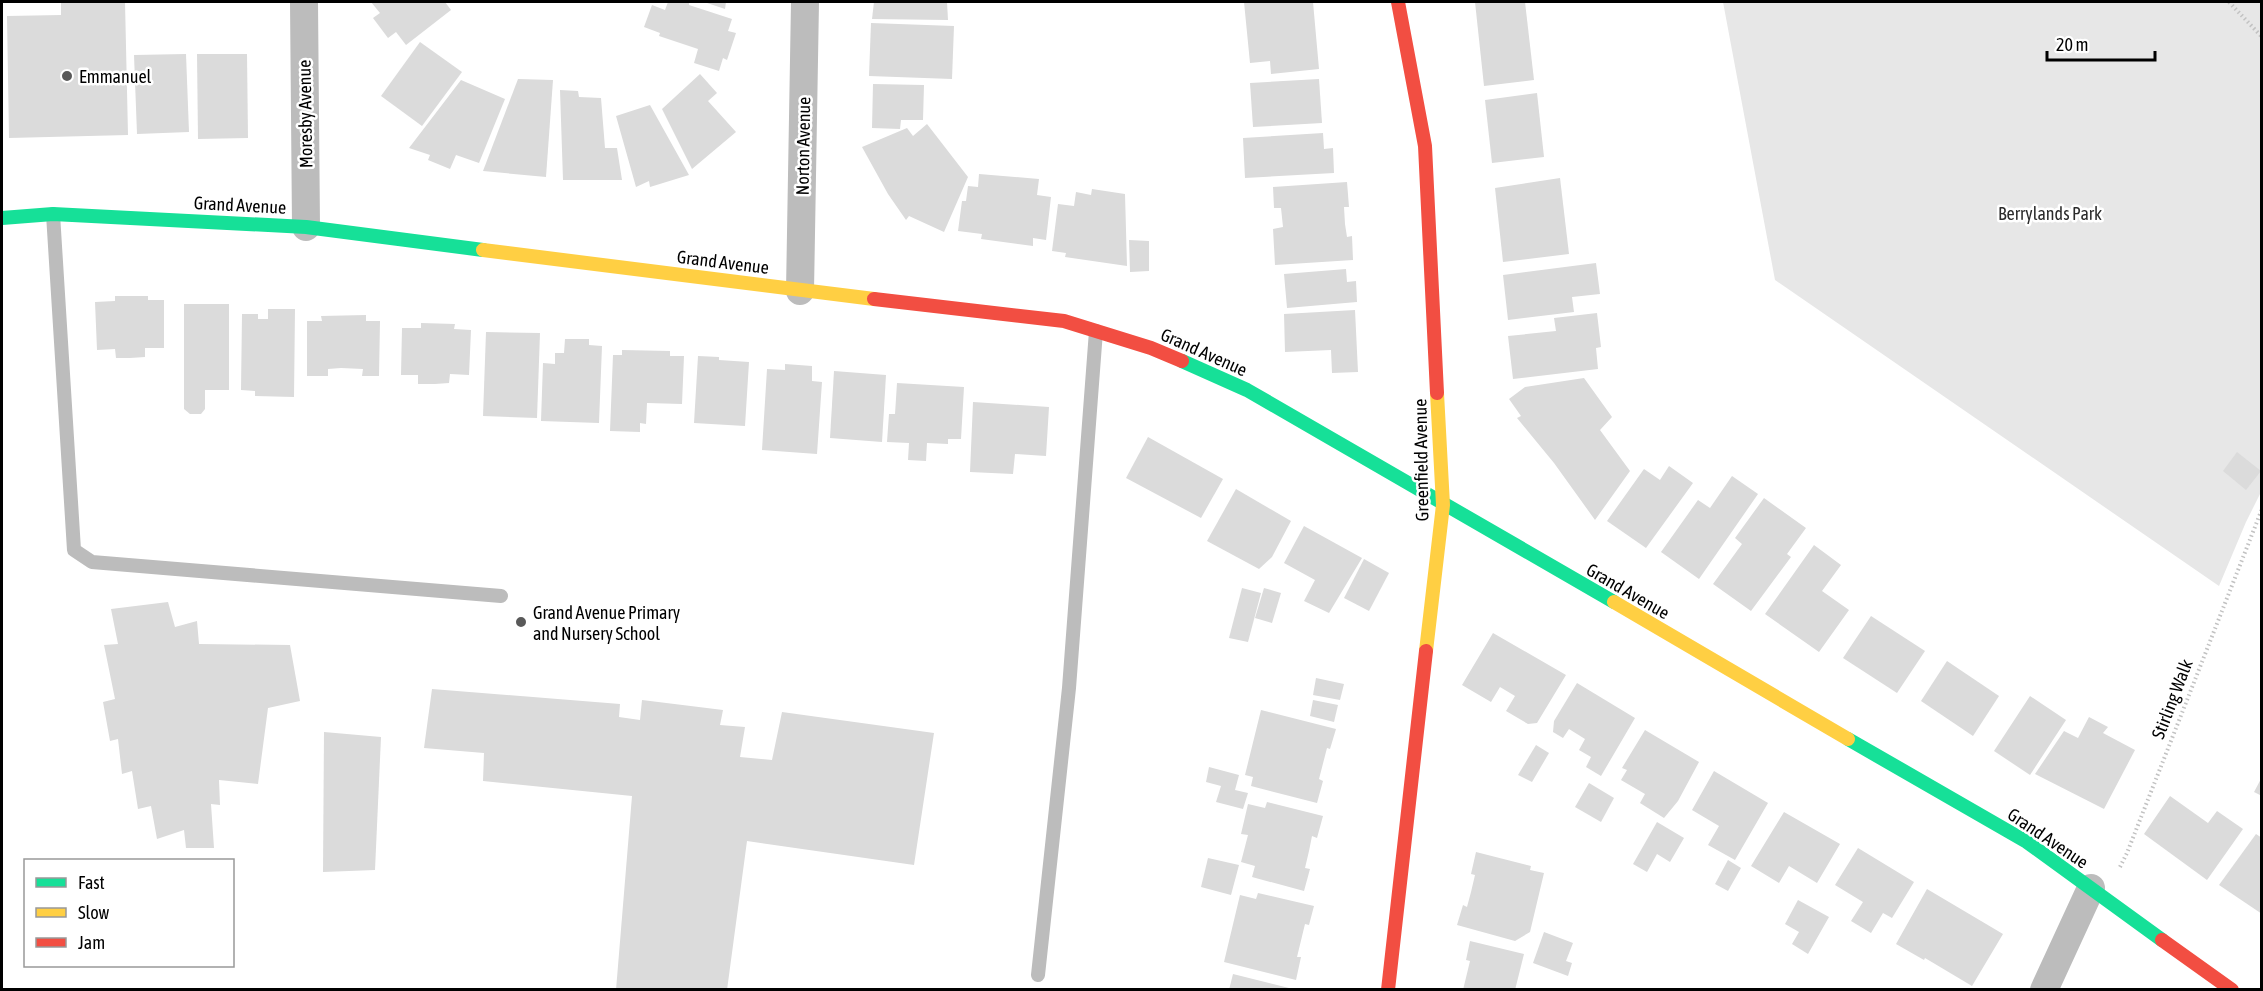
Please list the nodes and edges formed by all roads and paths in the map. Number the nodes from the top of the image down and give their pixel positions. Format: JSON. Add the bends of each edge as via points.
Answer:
{"nodes":[{"id":1,"x":304,"y":2,"type":"edge"},
{"id":2,"x":805,"y":2,"type":"edge"},
{"id":3,"x":1398,"y":2,"type":"edge"},
{"id":4,"x":2229,"y":2,"type":"edge"},
{"id":5,"x":2262,"y":37,"type":"edge"},
{"id":6,"x":53,"y":214,"type":"junction"},
{"id":7,"x":2,"y":218,"type":"edge"},
{"id":8,"x":306,"y":227,"type":"junction"},
{"id":9,"x":801,"y":291,"type":"junction"},
{"id":10,"x":1096,"y":331,"type":"junction"},
{"id":11,"x":1443,"y":505,"type":"junction"},
{"id":12,"x":2262,"y":509,"type":"edge"},
{"id":13,"x":501,"y":596,"type":"dead end"},
{"id":14,"x":2097,"y":893,"type":"junction"},
{"id":15,"x":1038,"y":975,"type":"dead end"},
{"id":16,"x":1388,"y":990,"type":"edge"},
{"id":17,"x":2044,"y":990,"type":"edge"},
{"id":18,"x":2232,"y":990,"type":"edge"}],
"edges":[{"from":1,"to":8,"type":"street","name":"Moresby Avenue"},
{"from":2,"to":9,"type":"street","name":"Norton Avenue"},
{"from":3,"to":11,"type":"street","name":"Greenfield Avenue","via":[[1425,146]]},
{"from":4,"to":5,"type":"path"},
{"from":6,"to":7,"type":"street","name":"Grand Avenue"},
{"from":6,"to":8,"type":"street","name":"Grand Avenue"},
{"from":6,"to":13,"type":"lane","via":[[74,550],[92,562]]},
{"from":8,"to":9,"type":"street","name":"Grand Avenue"},
{"from":9,"to":10,"type":"street","name":"Grand Avenue","via":[[1064,321]]},
{"from":10,"to":11,"type":"street","name":"Grand Avenue","via":[[1151,348],[1247,390]]},
{"from":10,"to":15,"type":"lane","via":[[1069,688]]},
{"from":11,"to":14,"type":"street","name":"Grand Avenue","via":[[2027,842]]},
{"from":11,"to":16,"type":"street","name":"Greenfield Avenue"},
{"from":12,"to":14,"type":"path","name":"Stirling Walk","via":[[2127,854]]},
{"from":14,"to":17,"type":"street"},
{"from":14,"to":18,"type":"street","name":"Grand Avenue"}]}
